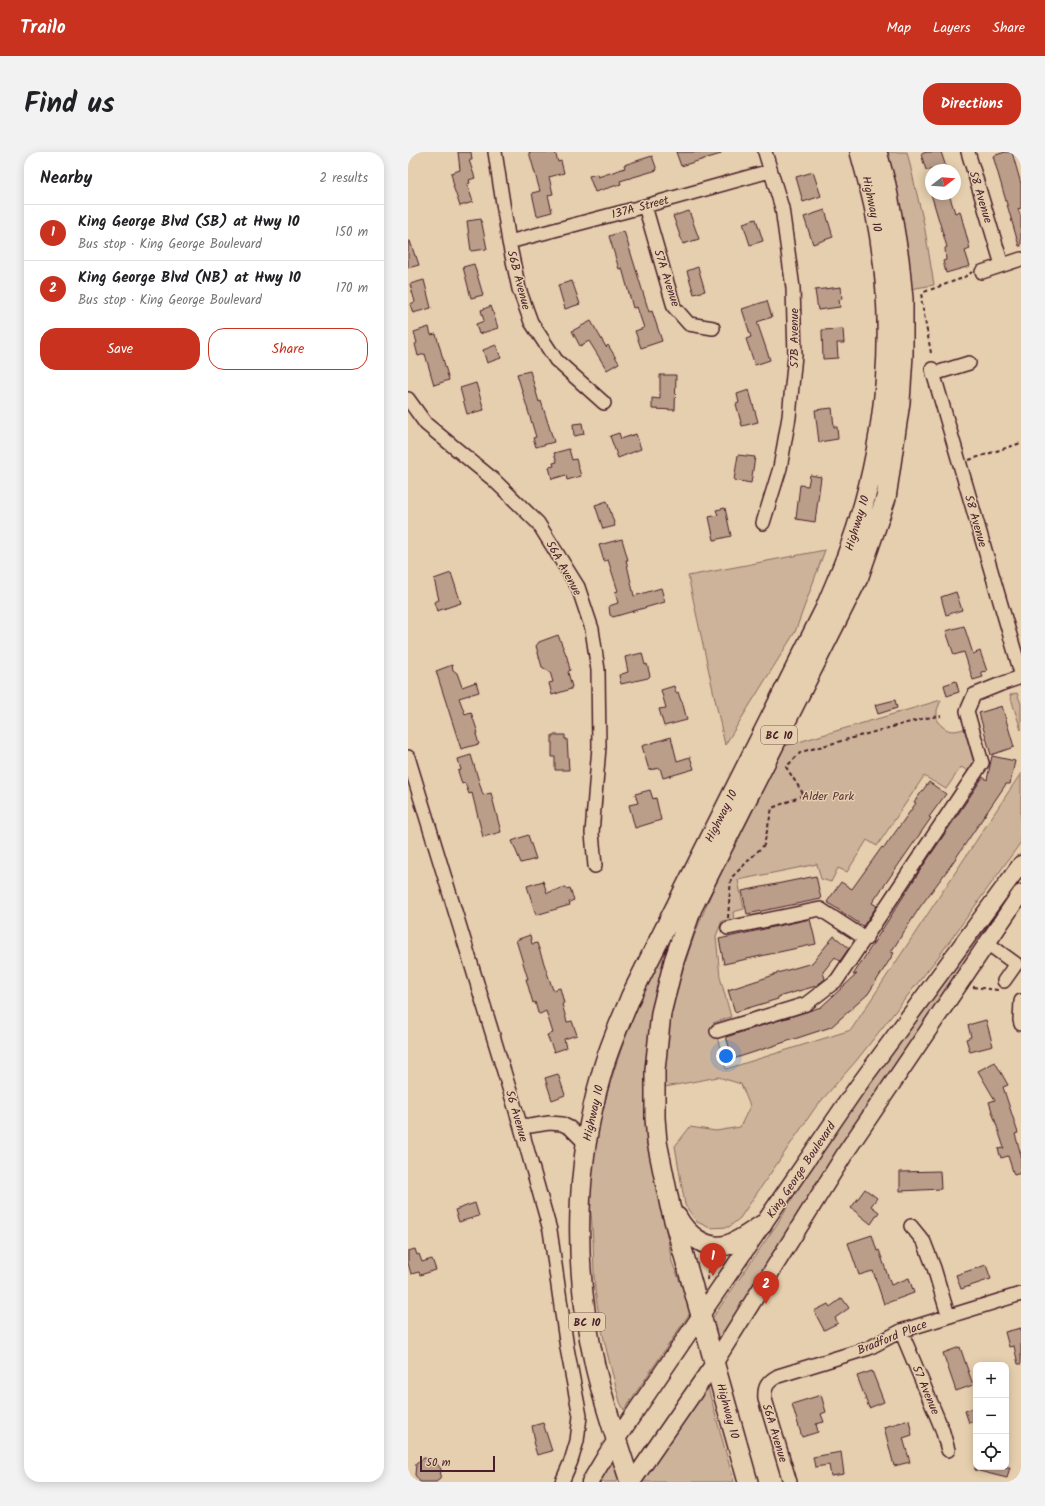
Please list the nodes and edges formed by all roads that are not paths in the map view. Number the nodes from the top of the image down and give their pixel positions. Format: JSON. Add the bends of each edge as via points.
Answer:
{"nodes":[{"id":1,"x":495,"y":152,"type":"edge"},
{"id":2,"x":765,"y":152,"type":"edge"},
{"id":3,"x":860,"y":152,"type":"edge"},
{"id":4,"x":877,"y":152,"type":"edge"},
{"id":5,"x":968,"y":152,"type":"edge"},
{"id":6,"x":770,"y":170,"type":"junction"},
{"id":7,"x":645,"y":206,"type":"junction"},
{"id":8,"x":509,"y":242,"type":"junction"},
{"id":9,"x":1021,"y":259,"type":"edge"},
{"id":10,"x":1002,"y":265,"type":"junction"},
{"id":11,"x":979,"y":271,"type":"road end"},
{"id":12,"x":713,"y":328,"type":"dead end"},
{"id":13,"x":969,"y":363,"type":"dead end"},
{"id":14,"x":408,"y":399,"type":"edge"},
{"id":15,"x":604,"y":403,"type":"dead end"},
{"id":16,"x":763,"y":523,"type":"dead end"},
{"id":17,"x":1021,"y":673,"type":"edge"},
{"id":18,"x":1021,"y":677,"type":"edge"},
{"id":19,"x":1021,"y":684,"type":"edge"},
{"id":20,"x":974,"y":695,"type":"junction"},
{"id":21,"x":408,"y":757,"type":"edge"},
{"id":22,"x":1021,"y":864,"type":"edge"},
{"id":23,"x":594,"y":866,"type":"dead end"},
{"id":24,"x":1021,"y":893,"type":"edge"},
{"id":25,"x":728,"y":925,"type":"road end"},
{"id":26,"x":866,"y":939,"type":"junction"},
{"id":27,"x":987,"y":943,"type":"junction"},
{"id":28,"x":1018,"y":960,"type":"edge"},
{"id":29,"x":1002,"y":986,"type":"road end"},
{"id":30,"x":1020,"y":1002,"type":"edge"},
{"id":31,"x":1021,"y":1024,"type":"edge"},
{"id":32,"x":717,"y":1031,"type":"dead end"},
{"id":33,"x":520,"y":1124,"type":"junction"},
{"id":34,"x":585,"y":1143,"type":"junction"},
{"id":35,"x":670,"y":1206,"type":"junction"},
{"id":36,"x":762,"y":1225,"type":"junction"},
{"id":37,"x":911,"y":1226,"type":"dead end"},
{"id":38,"x":1021,"y":1294,"type":"edge"},
{"id":39,"x":701,"y":1315,"type":"junction"},
{"id":40,"x":948,"y":1316,"type":"junction"},
{"id":41,"x":901,"y":1331,"type":"junction"},
{"id":42,"x":715,"y":1362,"type":"junction"},
{"id":43,"x":766,"y":1385,"type":"joint"},
{"id":44,"x":617,"y":1439,"type":"junction"},
{"id":45,"x":948,"y":1450,"type":"dead end"},
{"id":46,"x":562,"y":1481,"type":"edge"},
{"id":47,"x":590,"y":1482,"type":"edge"},
{"id":48,"x":631,"y":1482,"type":"edge"},
{"id":49,"x":748,"y":1482,"type":"edge"},
{"id":50,"x":790,"y":1482,"type":"edge"}],
"edges":[{"from":1,"to":8,"type":"street","name":"56B Avenue"},
{"from":2,"to":6,"type":"street","name":"57B Avenue"},
{"from":3,"to":34,"type":"highway","name":"Highway 10","number":"BC 10","via":[[875,210],[883,261],[887,323],[884,404],[864,504],[825,609],[615,1035],[602,1073]]},
{"from":4,"to":35,"type":"highway","name":"Highway 10","number":"BC 10","via":[[892,216],[903,299],[900,402],[886,498],[859,576],[692,908],[674,961],[661,1013],[654,1094],[657,1142]]},
{"from":5,"to":10,"type":"street","name":"58 Avenue"},
{"from":6,"to":7,"type":"street","name":"137A Street"},
{"from":6,"to":16,"type":"street","name":"57B Avenue","via":[[782,208],[793,288],[795,355],[789,417],[780,468]]},
{"from":7,"to":8,"type":"street","name":"137A Street"},
{"from":7,"to":12,"type":"street","name":"57A Avenue","via":[[674,307],[689,324]]},
{"from":8,"to":15,"type":"street","name":"56B Avenue","via":[[519,289],[531,322],[556,360]]},
{"from":9,"to":10,"type":"street"},
{"from":10,"to":11,"type":"street"},
{"from":13,"to":17,"type":"street","name":"58 Avenue","via":[[933,372]]},
{"from":14,"to":23,"type":"street","name":"56A Avenue","via":[[426,424],[494,480],[538,523],[578,588],[592,629],[598,670],[599,747],[592,833]]},
{"from":18,"to":20,"type":"street"},
{"from":19,"to":20,"type":"street","via":[[1002,691]]},
{"from":20,"to":26,"type":"street","via":[[967,711],[982,763]]},
{"from":21,"to":33,"type":"street","name":"56 Avenue"},
{"from":22,"to":36,"type":"main road","name":"King George Boulevard","via":[[855,1090]]},
{"from":24,"to":27,"type":"main road"},
{"from":25,"to":26,"type":"street","via":[[820,909]]},
{"from":26,"to":32,"type":"street","via":[[837,980],[806,1004]]},
{"from":27,"to":28,"type":"street"},
{"from":27,"to":42,"type":"main road","via":[[846,1152]]},
{"from":28,"to":29,"type":"street"},
{"from":30,"to":31,"type":"street"},
{"from":33,"to":34,"type":"street","via":[[562,1124],[570,1128]]},
{"from":33,"to":46,"type":"street","name":"56 Avenue","via":[[550,1230],[567,1348],[580,1416],[577,1442]]},
{"from":34,"to":44,"type":"highway","name":"Highway 10","number":"BC 10","via":[[579,1200],[579,1247],[584,1305],[595,1367]]},
{"from":35,"to":36,"type":"highway","via":[[682,1226],[694,1239],[712,1245],[726,1246]]},
{"from":35,"to":39,"type":"highway","name":"Highway 10","number":"BC 10"},
{"from":36,"to":39,"type":"main road","name":"King George Boulevard"},
{"from":37,"to":40,"type":"street","via":[[924,1242]]},
{"from":38,"to":40,"type":"street","name":"Bradford Place"},
{"from":39,"to":42,"type":"highway","name":"Highway 10","number":"BC 10"},
{"from":39,"to":44,"type":"main road","name":"King George Boulevard"},
{"from":40,"to":41,"type":"street","name":"Bradford Place"},
{"from":41,"to":43,"type":"street","name":"Bradford Place","via":[[869,1348],[778,1376]]},
{"from":41,"to":45,"type":"street","name":"57 Avenue","via":[[942,1429]]},
{"from":42,"to":48,"type":"main road"},
{"from":42,"to":49,"type":"highway","name":"Highway 10","number":"BC 10"},
{"from":43,"to":50,"type":"street","name":"56A Avenue","via":[[765,1399]]},
{"from":44,"to":47,"type":"main road","name":"King George Boulevard"},
{"from":44,"to":48,"type":"highway","name":"Highway 10","number":"BC 10"}]}
